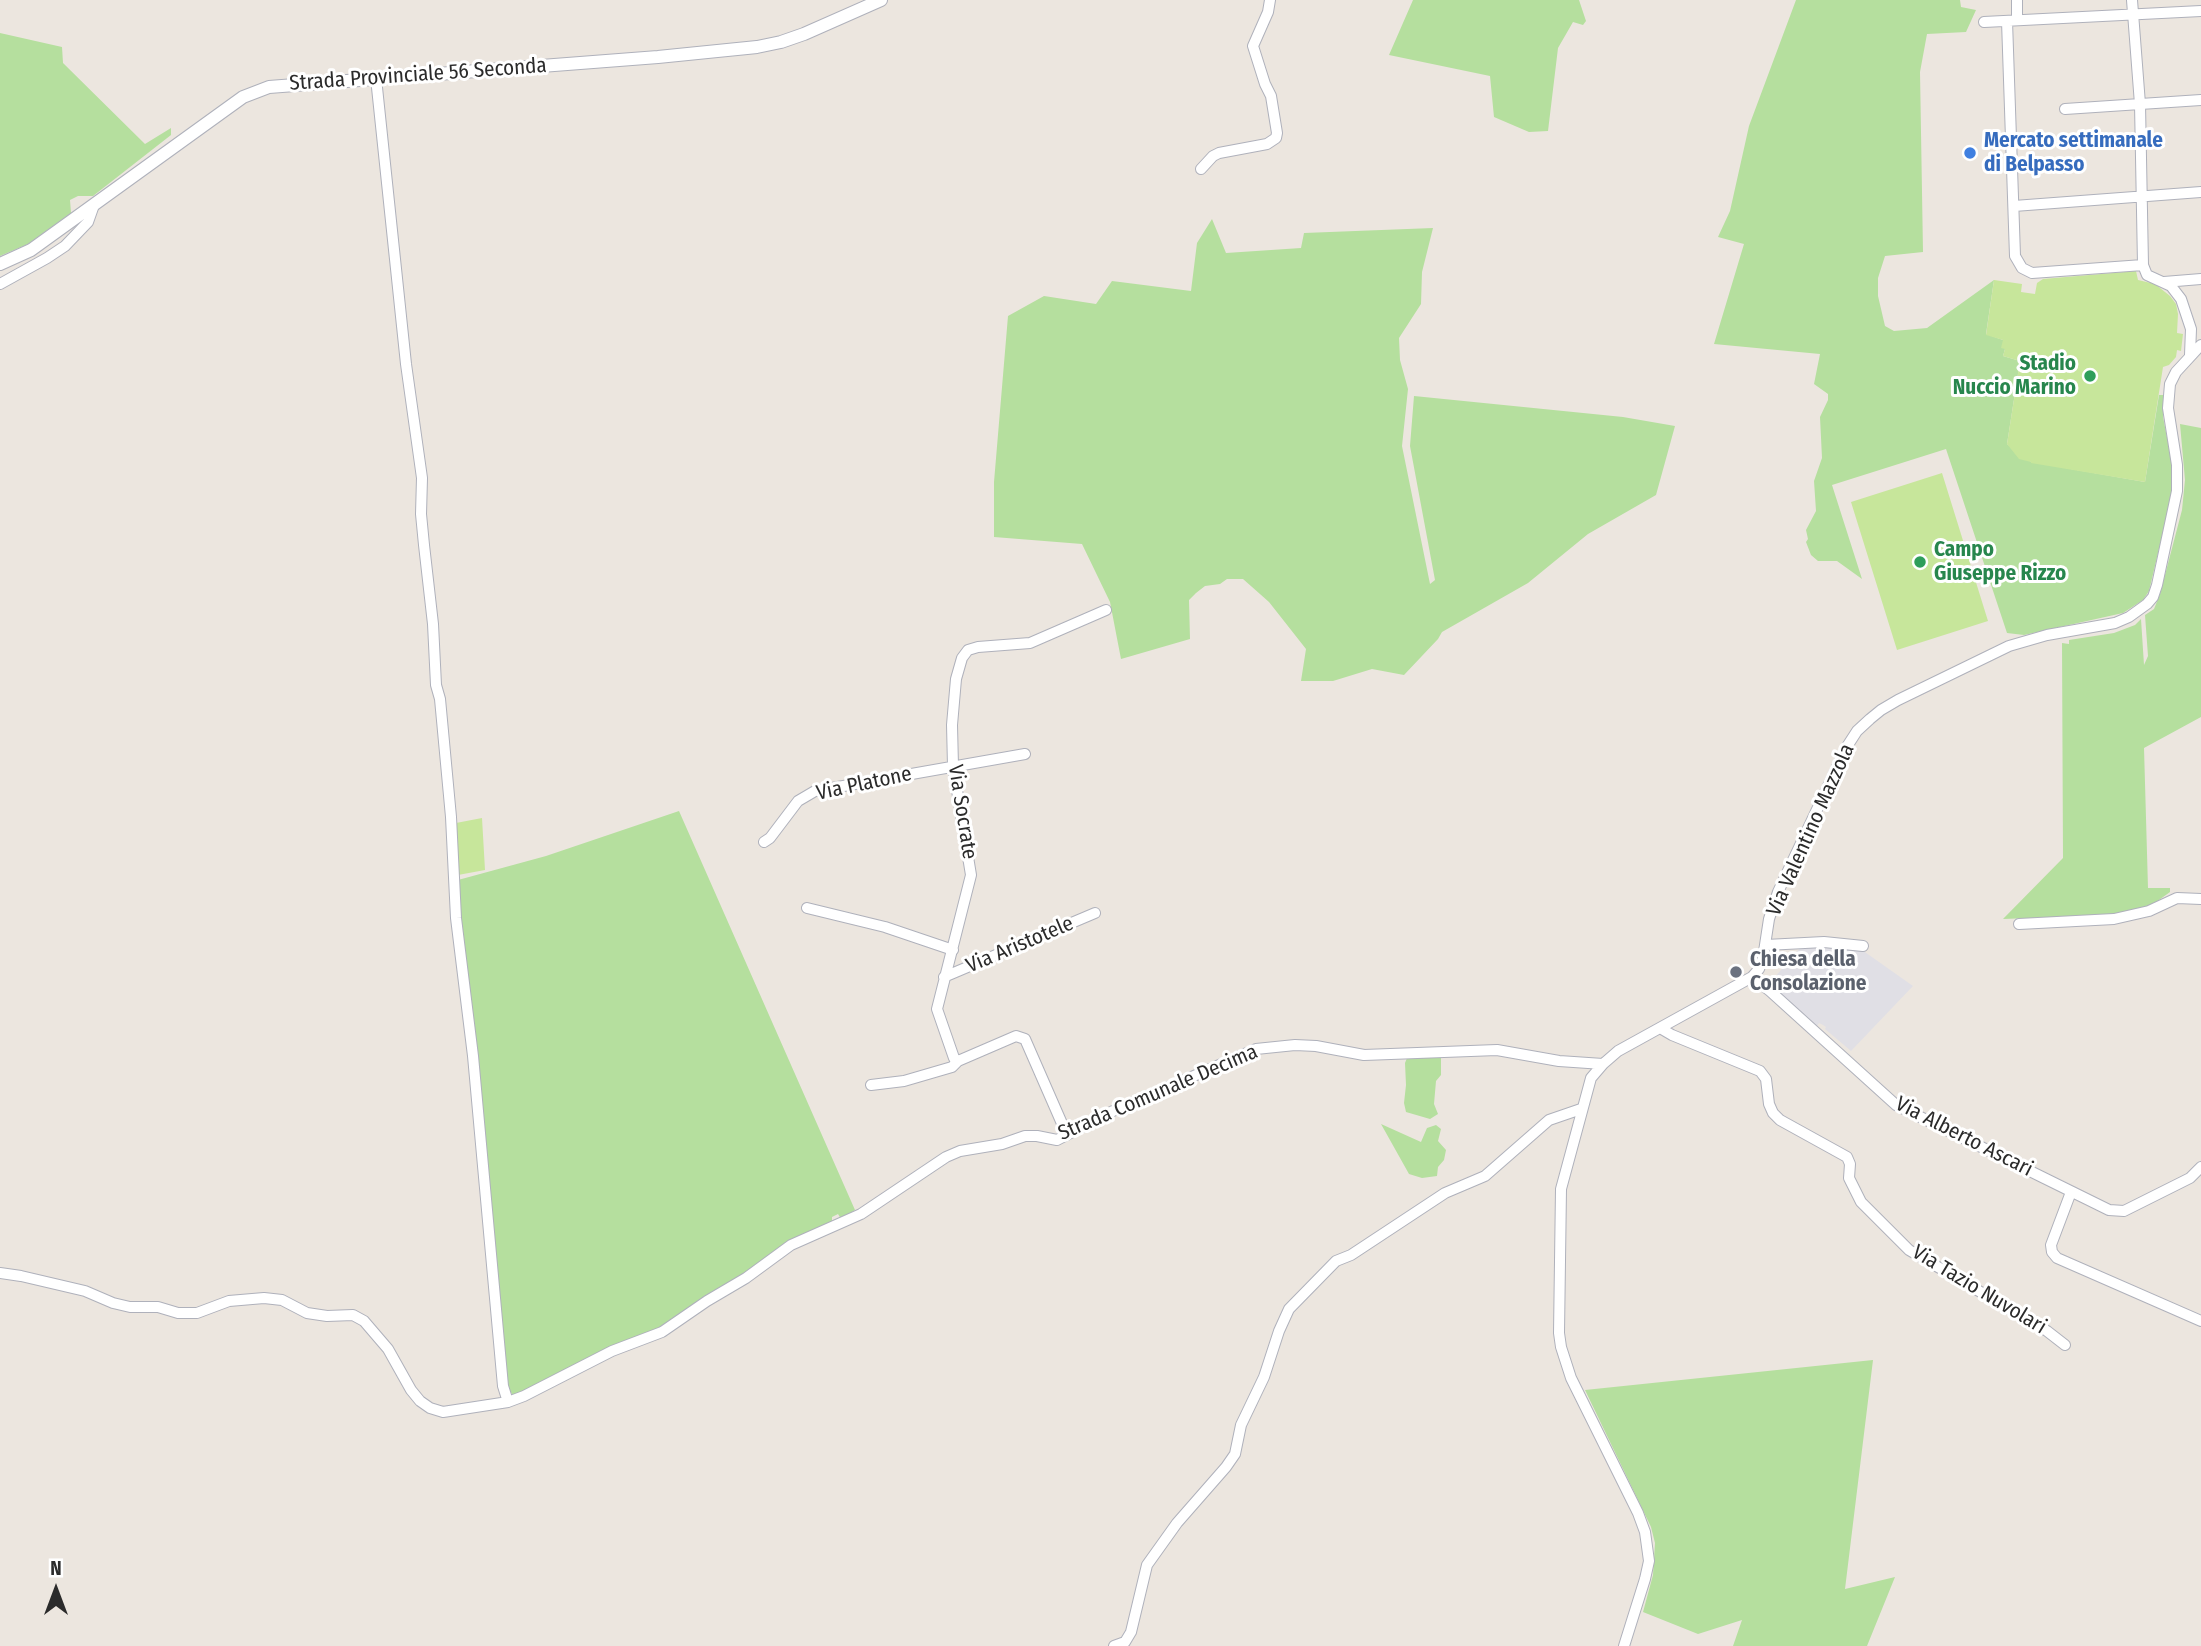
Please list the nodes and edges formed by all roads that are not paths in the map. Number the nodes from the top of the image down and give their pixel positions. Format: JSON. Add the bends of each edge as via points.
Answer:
{"nodes":[{"id":1,"x":881,"y":0,"type":"edge"},
{"id":2,"x":1270,"y":0,"type":"edge"},
{"id":3,"x":2017,"y":0,"type":"edge"},
{"id":4,"x":2132,"y":0,"type":"edge"},
{"id":5,"x":2201,"y":11,"type":"edge"},
{"id":6,"x":2133,"y":15,"type":"junction"},
{"id":7,"x":2012,"y":21,"type":"junction"},
{"id":8,"x":1984,"y":22,"type":"dead end"},
{"id":9,"x":376,"y":78,"type":"junction"},
{"id":10,"x":2201,"y":100,"type":"edge"},
{"id":11,"x":2140,"y":104,"type":"junction"},
{"id":12,"x":2065,"y":109,"type":"dead end"},
{"id":13,"x":1200,"y":169,"type":"dead end"},
{"id":14,"x":2201,"y":192,"type":"edge"},
{"id":15,"x":2142,"y":197,"type":"junction"},
{"id":16,"x":94,"y":205,"type":"junction"},
{"id":17,"x":2014,"y":206,"type":"junction"},
{"id":18,"x":0,"y":264,"type":"edge"},
{"id":19,"x":2143,"y":265,"type":"junction"},
{"id":20,"x":2201,"y":279,"type":"edge"},
{"id":21,"x":2164,"y":282,"type":"junction"},
{"id":22,"x":0,"y":284,"type":"edge"},
{"id":23,"x":2201,"y":345,"type":"edge"},
{"id":24,"x":2190,"y":355,"type":"junction"},
{"id":25,"x":1106,"y":610,"type":"dead end"},
{"id":26,"x":1025,"y":754,"type":"dead end"},
{"id":27,"x":953,"y":766,"type":"junction"},
{"id":28,"x":764,"y":842,"type":"dead end"},
{"id":29,"x":2201,"y":899,"type":"edge"},
{"id":30,"x":807,"y":908,"type":"dead end"},
{"id":31,"x":1095,"y":913,"type":"dead end"},
{"id":32,"x":2019,"y":924,"type":"dead end"},
{"id":33,"x":1766,"y":945,"type":"junction"},
{"id":34,"x":1863,"y":946,"type":"dead end"},
{"id":35,"x":953,"y":950,"type":"junction"},
{"id":36,"x":944,"y":977,"type":"junction"},
{"id":37,"x":1752,"y":977,"type":"junction"},
{"id":38,"x":1660,"y":1028,"type":"junction"},
{"id":39,"x":958,"y":1061,"type":"junction"},
{"id":40,"x":1603,"y":1064,"type":"junction"},
{"id":41,"x":871,"y":1085,"type":"dead end"},
{"id":42,"x":1581,"y":1109,"type":"junction"},
{"id":43,"x":1067,"y":1135,"type":"junction"},
{"id":44,"x":2201,"y":1167,"type":"edge"},
{"id":45,"x":2071,"y":1192,"type":"junction"},
{"id":46,"x":0,"y":1273,"type":"edge"},
{"id":47,"x":2201,"y":1321,"type":"edge"},
{"id":48,"x":2065,"y":1345,"type":"dead end"},
{"id":49,"x":508,"y":1402,"type":"junction"},
{"id":50,"x":1114,"y":1646,"type":"edge"},
{"id":51,"x":1624,"y":1646,"type":"edge"}],
"edges":[{"from":1,"to":9,"type":"street","name":"Strada Provinciale 56 Seconda","via":[[804,34],[757,47]]},
{"from":2,"to":13,"type":"street","via":[[1253,46],[1272,96],[1276,138],[1267,145],[1219,153]]},
{"from":3,"to":7,"type":"street"},
{"from":4,"to":6,"type":"street"},
{"from":5,"to":6,"type":"street"},
{"from":6,"to":7,"type":"street"},
{"from":6,"to":11,"type":"street"},
{"from":7,"to":8,"type":"street"},
{"from":7,"to":17,"type":"street"},
{"from":9,"to":16,"type":"street","name":"Strada Provinciale 56 Seconda","via":[[255,91]]},
{"from":9,"to":49,"type":"street","via":[[405,365],[422,478],[421,514],[451,817],[456,918]]},
{"from":10,"to":11,"type":"street"},
{"from":11,"to":12,"type":"street"},
{"from":11,"to":15,"type":"street"},
{"from":14,"to":15,"type":"street"},
{"from":15,"to":17,"type":"street"},
{"from":15,"to":19,"type":"street"},
{"from":16,"to":18,"type":"street","name":"Strada Provinciale 56 Seconda","via":[[31,250]]},
{"from":16,"to":22,"type":"street","via":[[88,222],[65,246]]},
{"from":17,"to":19,"type":"street","via":[[2015,256],[2022,268],[2032,273]]},
{"from":19,"to":21,"type":"street","via":[[2147,275]]},
{"from":20,"to":21,"type":"street"},
{"from":21,"to":24,"type":"street","via":[[2181,299],[2191,329]]},
{"from":23,"to":24,"type":"street","name":"Via Valentino Mazzola"},
{"from":24,"to":33,"type":"street","name":"Via Valentino Mazzola","via":[[2170,384],[2168,408],[2177,491],[2153,597],[2129,618],[2047,635],[1999,651],[1898,700],[1863,725],[1846,748],[1778,892]]},
{"from":25,"to":27,"type":"street","name":"Via Socrate","via":[[1030,643],[968,650],[956,679]]},
{"from":26,"to":27,"type":"street","name":"Via Platone"},
{"from":27,"to":28,"type":"street","name":"Via Platone","via":[[815,791],[797,802]]},
{"from":27,"to":35,"type":"street","name":"Via Socrate","via":[[971,875]]},
{"from":29,"to":32,"type":"street","via":[[2177,898],[2114,919]]},
{"from":30,"to":35,"type":"street"},
{"from":31,"to":36,"type":"street","name":"Via Aristotele"},
{"from":33,"to":34,"type":"street","via":[[1825,942]]},
{"from":33,"to":37,"type":"street","name":"Via Valentino Mazzola"},
{"from":35,"to":36,"type":"street","name":"Via Socrate"},
{"from":36,"to":39,"type":"street","name":"Via Socrate","via":[[937,1009]]},
{"from":37,"to":38,"type":"street"},
{"from":37,"to":45,"type":"street","name":"Via Alberto Ascari","via":[[1896,1105]]},
{"from":38,"to":40,"type":"street"},
{"from":38,"to":48,"type":"street","name":"Via Tazio Nuvolari","via":[[1760,1071],[1773,1113],[1847,1157],[1849,1178],[1861,1202],[1909,1250]]},
{"from":39,"to":41,"type":"street","via":[[904,1081]]},
{"from":39,"to":43,"type":"street","via":[[1021,1036]]},
{"from":40,"to":42,"type":"street","via":[[1591,1078]]},
{"from":40,"to":43,"type":"street","name":"Strada Comunale Decima","via":[[1497,1050],[1364,1055],[1316,1046],[1272,1046],[1187,1078]]},
{"from":42,"to":50,"type":"street","via":[[1549,1120],[1485,1176],[1445,1193],[1336,1261],[1289,1309],[1241,1425],[1235,1454],[1147,1565],[1131,1632],[1125,1642]]},
{"from":42,"to":51,"type":"street","via":[[1561,1189],[1559,1333],[1571,1378],[1645,1532],[1647,1570]]},
{"from":43,"to":49,"type":"street","name":"Strada Comunale Decima","via":[[1057,1140],[1025,1136],[946,1157],[861,1214],[791,1245],[662,1332]]},
{"from":44,"to":45,"type":"street","name":"Via Alberto Ascari","via":[[2190,1178],[2124,1211],[2109,1210]]},
{"from":45,"to":47,"type":"street","via":[[2051,1245],[2057,1258]]},
{"from":46,"to":49,"type":"street","name":"Strada Comunale Decima","via":[[85,1291],[130,1307],[178,1313],[264,1298],[282,1300],[307,1313],[353,1315],[388,1349],[411,1390],[429,1408],[443,1412]]}]}
